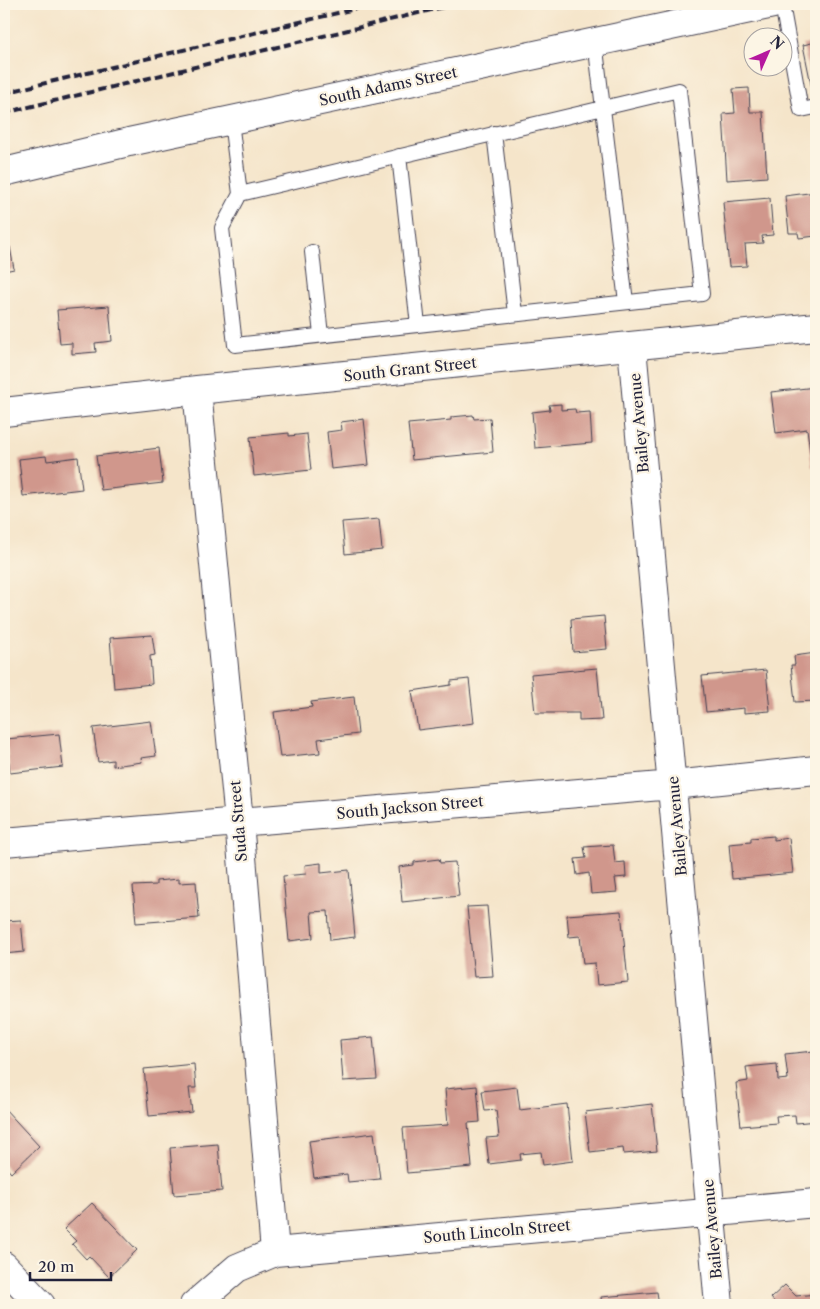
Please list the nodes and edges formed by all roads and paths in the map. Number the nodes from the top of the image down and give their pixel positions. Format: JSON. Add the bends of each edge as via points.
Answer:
{"nodes":[{"id":1,"x":773,"y":4,"type":"edge"},
{"id":2,"x":782,"y":4,"type":"edge"},
{"id":3,"x":595,"y":42,"type":"junction"},
{"id":4,"x":816,"y":107,"type":"edge"},
{"id":5,"x":604,"y":108,"type":"junction"},
{"id":6,"x":231,"y":121,"type":"junction"},
{"id":7,"x":494,"y":133,"type":"junction"},
{"id":8,"x":399,"y":156,"type":"junction"},
{"id":9,"x":4,"y":172,"type":"edge"},
{"id":10,"x":240,"y":194,"type":"junction"},
{"id":11,"x":312,"y":252,"type":"dead end"},
{"id":12,"x":626,"y":302,"type":"junction"},
{"id":13,"x":515,"y":314,"type":"junction"},
{"id":14,"x":418,"y":325,"type":"junction"},
{"id":15,"x":816,"y":328,"type":"edge"},
{"id":16,"x":321,"y":335,"type":"junction"},
{"id":17,"x":632,"y":347,"type":"junction"},
{"id":18,"x":197,"y":390,"type":"junction"},
{"id":19,"x":4,"y":412,"type":"edge"},
{"id":20,"x":816,"y":770,"type":"edge"},
{"id":21,"x":673,"y":785,"type":"junction"},
{"id":22,"x":239,"y":821,"type":"junction"},
{"id":23,"x":4,"y":842,"type":"edge"},
{"id":24,"x":816,"y":1203,"type":"edge"},
{"id":25,"x":710,"y":1212,"type":"junction"},
{"id":26,"x":275,"y":1252,"type":"junction"},
{"id":27,"x":4,"y":1266,"type":"edge"},
{"id":28,"x":41,"y":1305,"type":"edge"},
{"id":29,"x":194,"y":1305,"type":"edge"},
{"id":30,"x":719,"y":1305,"type":"edge"}],
"edges":[{"from":1,"to":3,"type":"street","name":"South Adams Street"},
{"from":2,"to":4,"type":"lane","via":[[800,110]]},
{"from":3,"to":5,"type":"lane"},
{"from":3,"to":6,"type":"street","name":"South Adams Street"},
{"from":5,"to":7,"type":"lane"},
{"from":5,"to":12,"type":"lane"},
{"from":5,"to":12,"type":"lane","via":[[679,90],[702,294]]},
{"from":6,"to":9,"type":"street","name":"South Adams Street"},
{"from":6,"to":10,"type":"lane"},
{"from":7,"to":8,"type":"lane"},
{"from":7,"to":13,"type":"lane"},
{"from":8,"to":10,"type":"lane"},
{"from":8,"to":14,"type":"lane"},
{"from":10,"to":16,"type":"lane","via":[[222,228],[235,345]]},
{"from":11,"to":16,"type":"lane"},
{"from":12,"to":13,"type":"lane"},
{"from":13,"to":14,"type":"lane"},
{"from":14,"to":16,"type":"lane"},
{"from":15,"to":17,"type":"street","name":"South Grant Street"},
{"from":17,"to":18,"type":"street","name":"South Grant Street"},
{"from":17,"to":21,"type":"street","name":"Bailey Avenue"},
{"from":18,"to":19,"type":"street","name":"South Grant Street"},
{"from":18,"to":22,"type":"street","name":"Suda Street"},
{"from":20,"to":21,"type":"street","name":"South Jackson Street"},
{"from":21,"to":22,"type":"street","name":"South Jackson Street"},
{"from":21,"to":25,"type":"street","name":"Bailey Avenue"},
{"from":22,"to":23,"type":"street","name":"South Jackson Street"},
{"from":22,"to":26,"type":"street","name":"Suda Street"},
{"from":24,"to":25,"type":"street","name":"South Lincoln Street"},
{"from":25,"to":26,"type":"street","name":"South Lincoln Street"},
{"from":25,"to":30,"type":"street","name":"Bailey Avenue"},
{"from":26,"to":29,"type":"street","name":"South Lincoln Street","via":[[237,1268]]},
{"from":27,"to":28,"type":"street"}]}
